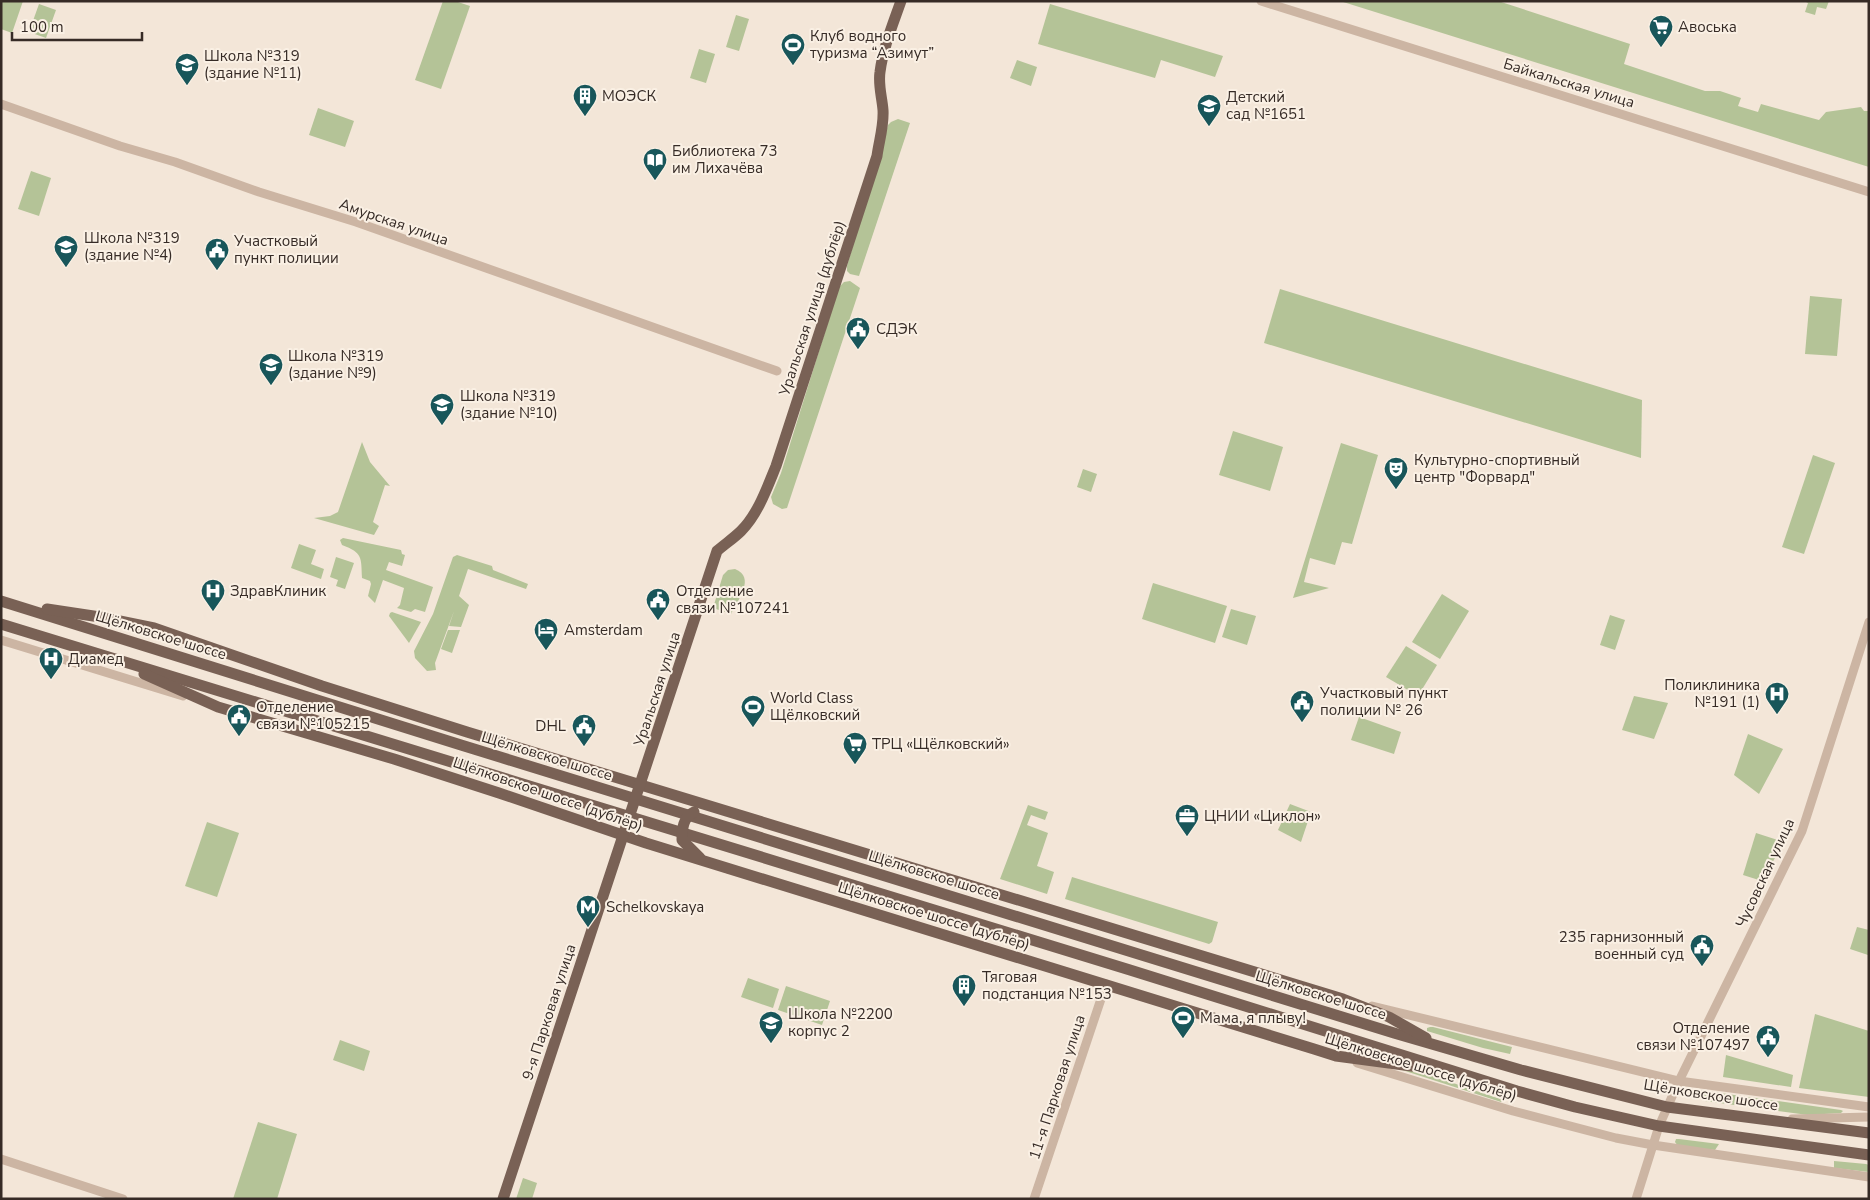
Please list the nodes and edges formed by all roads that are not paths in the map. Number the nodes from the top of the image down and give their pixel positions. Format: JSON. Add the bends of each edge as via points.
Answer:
{"nodes":[{"id":1,"x":901,"y":1,"type":"edge"},
{"id":2,"x":1261,"y":1,"type":"edge"},
{"id":3,"x":1,"y":104,"type":"edge"},
{"id":4,"x":1869,"y":192,"type":"edge"},
{"id":5,"x":777,"y":371,"type":"dead end"},
{"id":6,"x":717,"y":551,"type":"joint"},
{"id":7,"x":1,"y":601,"type":"edge"},
{"id":8,"x":14,"y":605,"type":"junction"},
{"id":9,"x":1869,"y":622,"type":"edge"},
{"id":10,"x":1,"y":624,"type":"edge"},
{"id":11,"x":1,"y":640,"type":"edge"},
{"id":12,"x":96,"y":653,"type":"junction"},
{"id":13,"x":218,"y":707,"type":"junction"},
{"id":14,"x":641,"y":784,"type":"junction"},
{"id":15,"x":716,"y":808,"type":"junction"},
{"id":16,"x":624,"y":836,"type":"junction"},
{"id":17,"x":702,"y":860,"type":"junction"},
{"id":18,"x":1106,"y":984,"type":"junction"},
{"id":19,"x":1343,"y":999,"type":"junction"},
{"id":20,"x":1462,"y":1053,"type":"junction"},
{"id":21,"x":1336,"y":1056,"type":"junction"},
{"id":22,"x":1460,"y":1074,"type":"junction"},
{"id":23,"x":1679,"y":1081,"type":"junction"},
{"id":24,"x":1667,"y":1107,"type":"junction"},
{"id":25,"x":1869,"y":1107,"type":"edge"},
{"id":26,"x":1869,"y":1118,"type":"edge"},
{"id":27,"x":1771,"y":1120,"type":"junction"},
{"id":28,"x":1659,"y":1126,"type":"junction"},
{"id":29,"x":1869,"y":1134,"type":"edge"},
{"id":30,"x":1653,"y":1145,"type":"junction"},
{"id":31,"x":1840,"y":1151,"type":"junction"},
{"id":32,"x":1869,"y":1155,"type":"edge"},
{"id":33,"x":1,"y":1159,"type":"edge"},
{"id":34,"x":1869,"y":1161,"type":"edge"},
{"id":35,"x":1869,"y":1177,"type":"edge"},
{"id":36,"x":124,"y":1199,"type":"edge"},
{"id":37,"x":503,"y":1199,"type":"edge"},
{"id":38,"x":1034,"y":1199,"type":"edge"},
{"id":39,"x":1636,"y":1199,"type":"edge"}],
"edges":[{"from":1,"to":6,"type":"main road","name":"Уральская улица (дублёр)","via":[[882,56],[880,91],[883,111],[876,156],[779,457],[753,515],[742,530]]},
{"from":2,"to":4,"type":"street","name":"Байкальская улица"},
{"from":3,"to":5,"type":"street","name":"Амурская улица","via":[[373,228]]},
{"from":6,"to":14,"type":"main road","name":"Уральская улица"},
{"from":7,"to":8,"type":"main road","name":"Щёлковское шоссе"},
{"from":8,"to":14,"type":"main road","via":[[154,628],[403,712]]},
{"from":8,"to":20,"type":"main road","name":"Щёлковское шоссе"},
{"from":9,"to":23,"type":"street","name":"Чусовская улица","via":[[1799,839]]},
{"from":10,"to":12,"type":"main road"},
{"from":11,"to":13,"type":"street","name":"Щёлковское шоссе (дублёр)"},
{"from":12,"to":13,"type":"main road"},
{"from":12,"to":22,"type":"main road"},
{"from":13,"to":16,"type":"main road","name":"Щёлковское шоссе (дублёр)","via":[[499,793]]},
{"from":14,"to":15,"type":"main road"},
{"from":14,"to":16,"type":"main road","name":"Уральская улица"},
{"from":15,"to":17,"type":"main road","via":[[690,813],[682,829],[682,840]]},
{"from":15,"to":19,"type":"main road"},
{"from":16,"to":17,"type":"main road","name":"Щёлковское шоссе (дублёр)"},
{"from":16,"to":37,"type":"main road","name":"9-я Парковая улица"},
{"from":17,"to":18,"type":"main road","name":"Щёлковское шоссе (дублёр)"},
{"from":18,"to":21,"type":"main road","name":"Щёлковское шоссе (дублёр)"},
{"from":18,"to":38,"type":"street","name":"11-я Парковая улица"},
{"from":19,"to":20,"type":"main road","via":[[1389,1017]]},
{"from":19,"to":23,"type":"street"},
{"from":20,"to":24,"type":"main road","name":"Щёлковское шоссе"},
{"from":21,"to":22,"type":"main road"},
{"from":21,"to":30,"type":"street","name":"Щёлковское шоссе (дублёр)","via":[[1513,1111]]},
{"from":22,"to":28,"type":"main road","via":[[1576,1107]]},
{"from":23,"to":24,"type":"street","name":"Чусовская улица"},
{"from":23,"to":25,"type":"street"},
{"from":24,"to":27,"type":"main road","name":"Щёлковское шоссе"},
{"from":24,"to":28,"type":"street","name":"Чусовская улица"},
{"from":26,"to":27,"type":"street"},
{"from":27,"to":29,"type":"main road","name":"Щёлковское шоссе"},
{"from":28,"to":30,"type":"street","name":"Чусовская улица"},
{"from":28,"to":31,"type":"main road"},
{"from":30,"to":35,"type":"street","name":"Щёлковское шоссе (дублёр)"},
{"from":30,"to":39,"type":"street","name":"Чусовская улица"},
{"from":31,"to":32,"type":"main road"},
{"from":31,"to":34,"type":"street"},
{"from":33,"to":36,"type":"street"}]}
